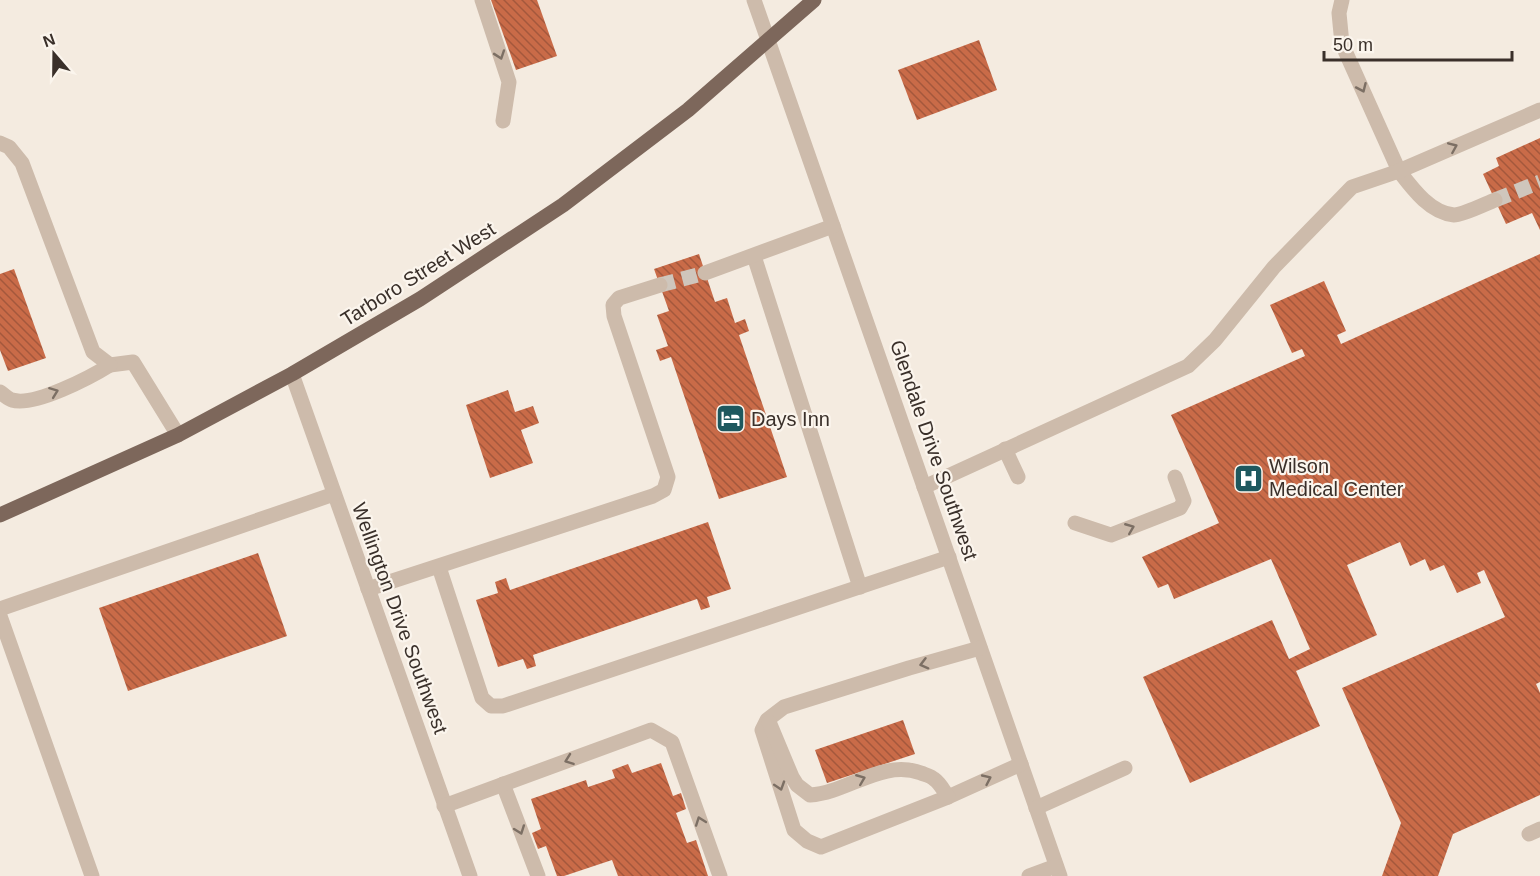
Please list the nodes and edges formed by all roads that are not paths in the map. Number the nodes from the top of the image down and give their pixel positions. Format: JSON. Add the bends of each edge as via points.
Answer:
{"nodes":[{"id":1,"x":482,"y":0,"type":"edge"},
{"id":2,"x":754,"y":0,"type":"edge"},
{"id":3,"x":814,"y":0,"type":"edge"},
{"id":4,"x":1340,"y":7,"type":"edge"},
{"id":5,"x":768,"y":39,"type":"junction"},
{"id":6,"x":1540,"y":110,"type":"edge"},
{"id":7,"x":503,"y":121,"type":"dead end"},
{"id":8,"x":0,"y":143,"type":"edge"},
{"id":9,"x":1399,"y":171,"type":"junction"},
{"id":10,"x":1495,"y":200,"type":"tunnel mouth"},
{"id":11,"x":833,"y":226,"type":"junction"},
{"id":12,"x":753,"y":256,"type":"junction"},
{"id":13,"x":705,"y":273,"type":"tunnel mouth"},
{"id":14,"x":660,"y":285,"type":"tunnel mouth"},
{"id":15,"x":110,"y":365,"type":"junction"},
{"id":16,"x":292,"y":374,"type":"junction"},
{"id":17,"x":0,"y":392,"type":"edge"},
{"id":18,"x":178,"y":435,"type":"junction"},
{"id":19,"x":1005,"y":449,"type":"junction"},
{"id":20,"x":1018,"y":477,"type":"dead end"},
{"id":21,"x":1175,"y":477,"type":"dead end"},
{"id":22,"x":924,"y":487,"type":"junction"},
{"id":23,"x":334,"y":494,"type":"junction"},
{"id":24,"x":0,"y":515,"type":"edge"},
{"id":25,"x":1074,"y":523,"type":"dead end"},
{"id":26,"x":948,"y":557,"type":"junction"},
{"id":27,"x":439,"y":567,"type":"junction"},
{"id":28,"x":860,"y":587,"type":"junction"},
{"id":29,"x":368,"y":590,"type":"junction"},
{"id":30,"x":0,"y":609,"type":"edge"},
{"id":31,"x":0,"y":616,"type":"edge"},
{"id":32,"x":980,"y":648,"type":"junction"},
{"id":33,"x":767,"y":720,"type":"junction"},
{"id":34,"x":1021,"y":764,"type":"junction"},
{"id":35,"x":1125,"y":768,"type":"dead end"},
{"id":36,"x":503,"y":784,"type":"junction"},
{"id":37,"x":948,"y":797,"type":"junction"},
{"id":38,"x":444,"y":806,"type":"junction"},
{"id":39,"x":1036,"y":808,"type":"junction"},
{"id":40,"x":1058,"y":871,"type":"edge"},
{"id":41,"x":92,"y":876,"type":"edge"},
{"id":42,"x":470,"y":876,"type":"edge"},
{"id":43,"x":538,"y":876,"type":"edge"},
{"id":44,"x":720,"y":876,"type":"edge"},
{"id":45,"x":1029,"y":876,"type":"edge"}],
"edges":[{"from":1,"to":7,"type":"street","one_way":true,"via":[[509,82]]},
{"from":2,"to":5,"type":"street","name":"Glendale Drive Southwest"},
{"from":3,"to":5,"type":"main road","name":"Tarboro Street West"},
{"from":4,"to":9,"type":"street","one_way":true,"via":[[1342,44]]},
{"from":5,"to":11,"type":"street","name":"Glendale Drive Southwest"},
{"from":5,"to":16,"type":"main road","name":"Tarboro Street West","via":[[688,110],[563,205],[420,299]]},
{"from":9,"to":6,"type":"street","one_way":true},
{"from":8,"to":15,"type":"street","via":[[9,147],[22,163],[93,352]]},
{"from":9,"to":10,"type":"street","via":[[1424,201],[1455,215]]},
{"from":9,"to":19,"type":"street","via":[[1352,187],[1274,267],[1188,366]]},
{"from":11,"to":12,"type":"street"},
{"from":11,"to":22,"type":"street","name":"Glendale Drive Southwest"},
{"from":12,"to":13,"type":"street"},
{"from":12,"to":28,"type":"street"},
{"from":14,"to":27,"type":"street","via":[[619,298],[613,305],[668,477],[664,490]]},
{"from":17,"to":15,"type":"street","one_way":true,"via":[[12,400],[29,401],[91,377]]},
{"from":15,"to":18,"type":"street","via":[[133,362]]},
{"from":16,"to":18,"type":"main road","name":"Tarboro Street West"},
{"from":16,"to":23,"type":"street","name":"Wellington Drive Southwest"},
{"from":18,"to":24,"type":"main road","name":"Tarboro Street West"},
{"from":19,"to":20,"type":"street"},
{"from":19,"to":22,"type":"street"},
{"from":25,"to":21,"type":"street","one_way":true,"via":[[1111,535],[1180,507],[1184,501]]},
{"from":22,"to":26,"type":"street","name":"Glendale Drive Southwest"},
{"from":23,"to":29,"type":"street","name":"Wellington Drive Southwest"},
{"from":23,"to":30,"type":"street"},
{"from":26,"to":28,"type":"street"},
{"from":26,"to":32,"type":"street","name":"Glendale Drive Southwest"},
{"from":27,"to":28,"type":"street","via":[[482,698],[491,706],[503,706]]},
{"from":27,"to":29,"type":"street"},
{"from":29,"to":38,"type":"street","name":"Wellington Drive Southwest"},
{"from":31,"to":41,"type":"street"},
{"from":32,"to":33,"type":"street","one_way":true,"via":[[784,708]]},
{"from":32,"to":34,"type":"street","name":"Glendale Drive Southwest"},
{"from":33,"to":37,"type":"street","one_way":true,"via":[[792,777],[810,795],[826,794],[879,772],[909,769],[933,777]]},
{"from":33,"to":37,"type":"street","one_way":true,"via":[[762,730],[794,830],[821,847]]},
{"from":37,"to":34,"type":"street","one_way":true},
{"from":34,"to":39,"type":"street","name":"Glendale Drive Southwest"},
{"from":35,"to":39,"type":"street"},
{"from":36,"to":38,"type":"street"},
{"from":36,"to":43,"type":"street","one_way":true},
{"from":44,"to":36,"type":"street","one_way":true,"via":[[672,742],[651,730]]},
{"from":38,"to":42,"type":"street","name":"Wellington Drive Southwest"},
{"from":39,"to":40,"type":"street","name":"Glendale Drive Southwest"},
{"from":40,"to":45,"type":"street"}]}
